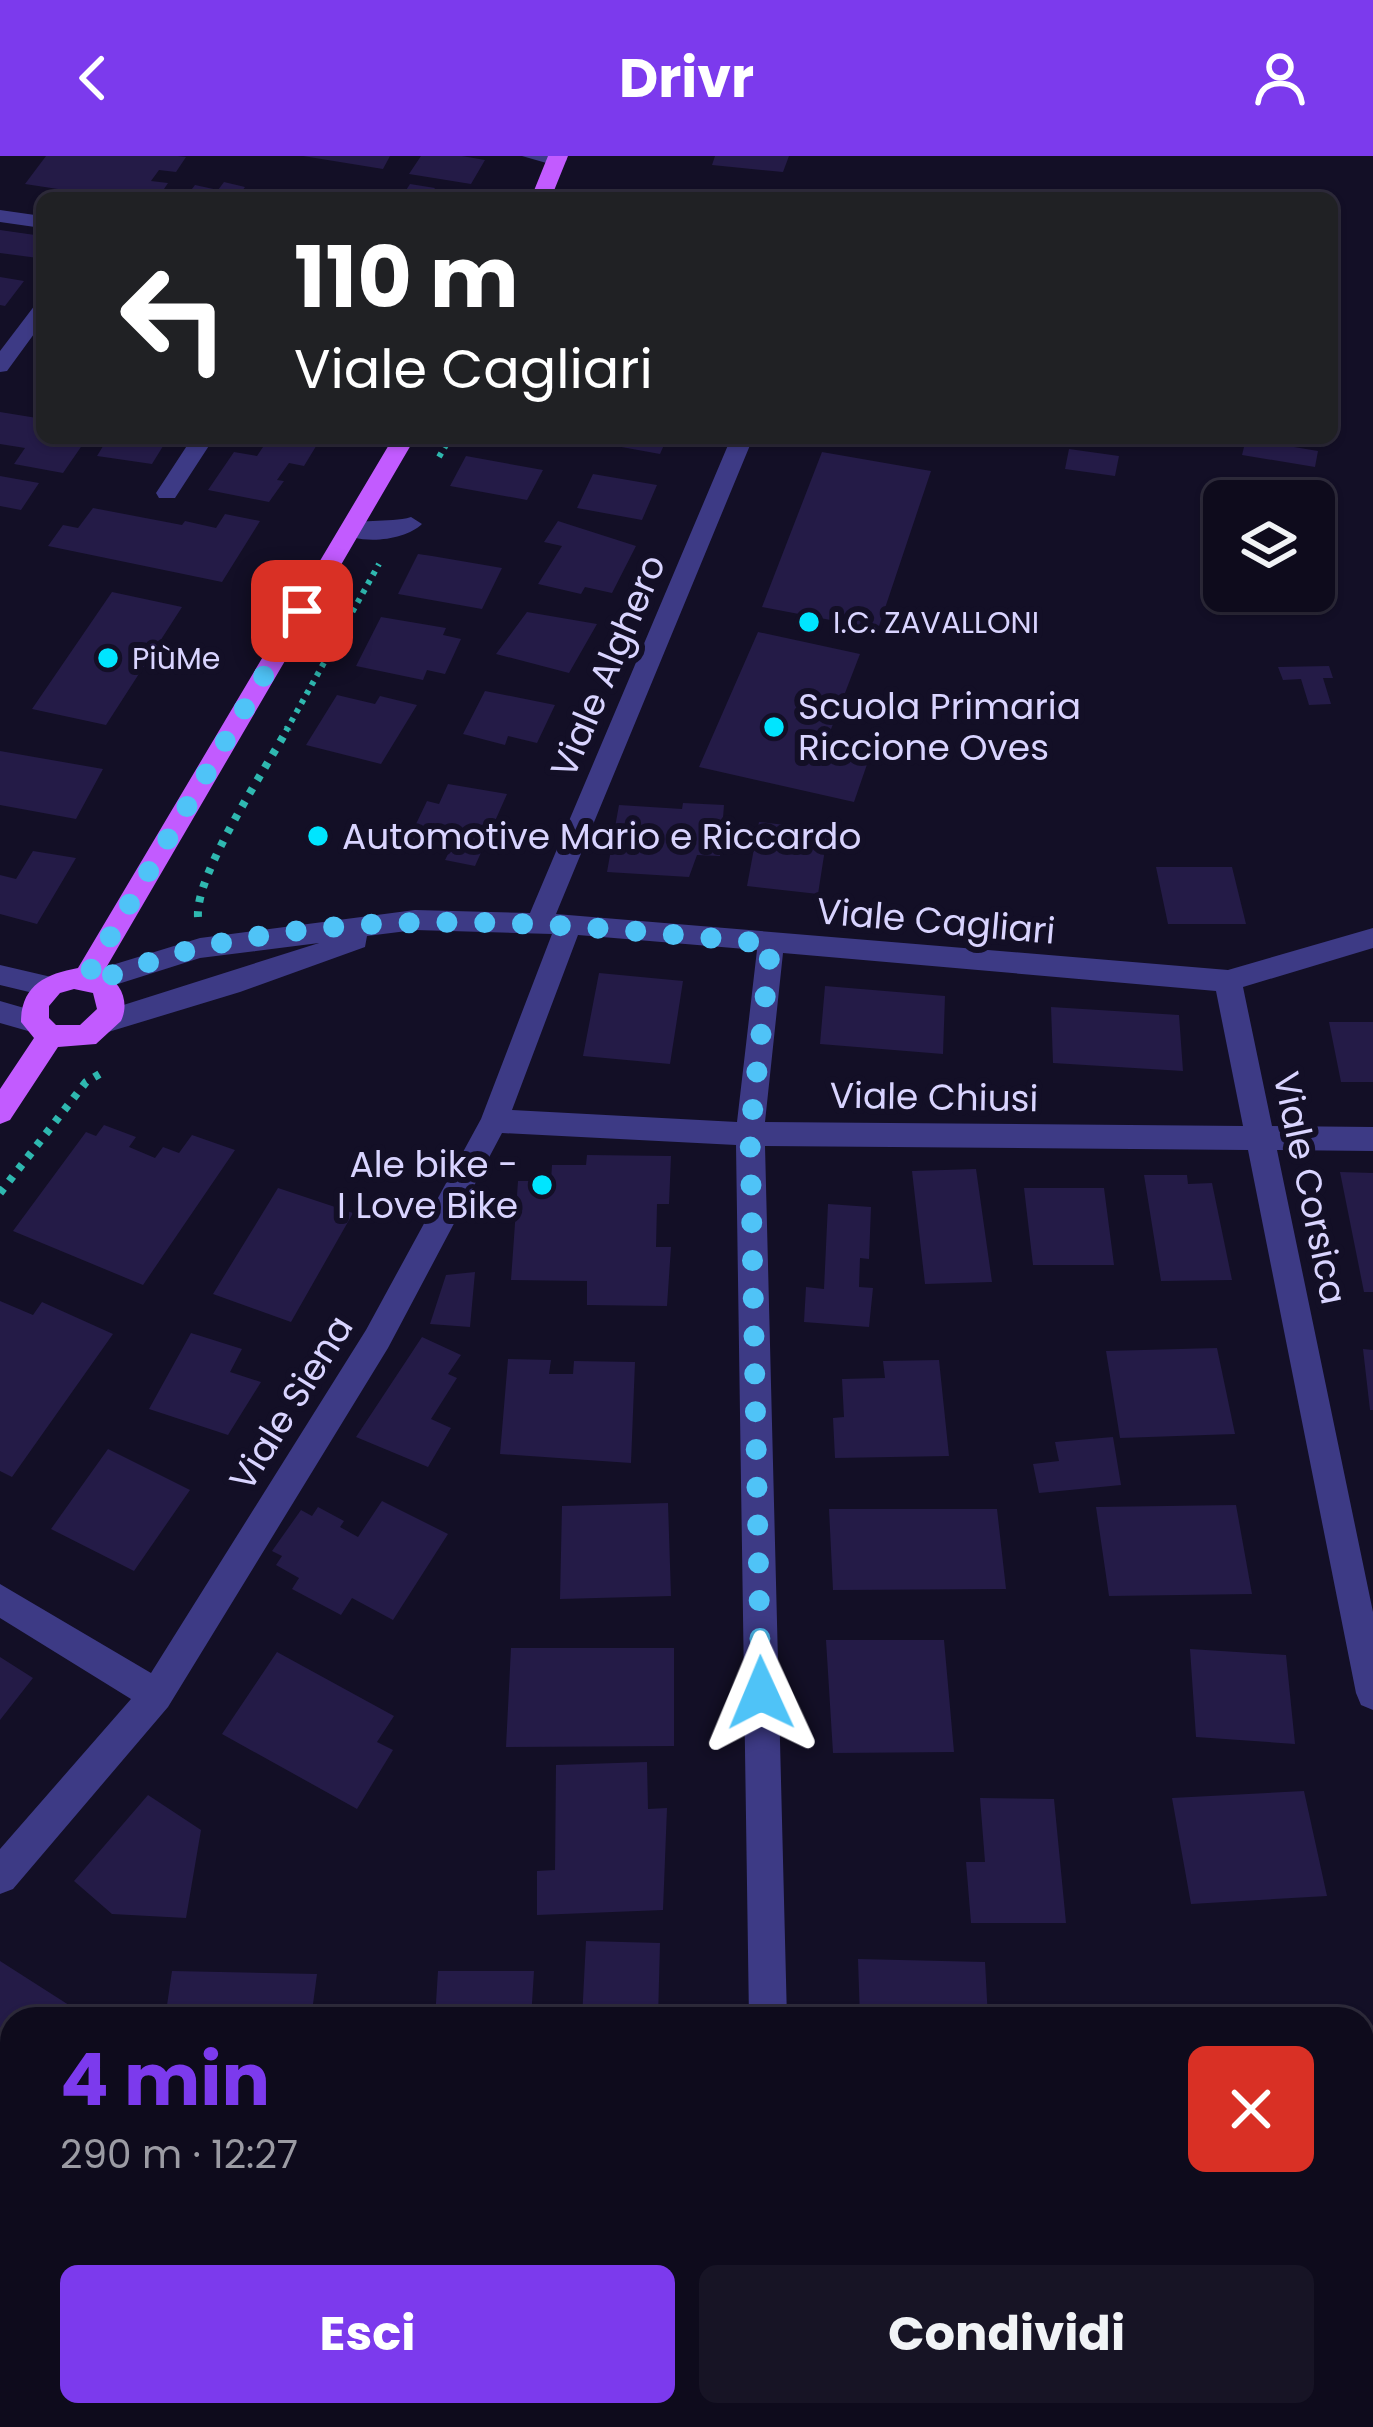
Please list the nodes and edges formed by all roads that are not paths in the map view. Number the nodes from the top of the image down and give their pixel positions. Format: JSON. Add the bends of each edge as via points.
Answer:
{"nodes":[{"id":1,"x":532,"y":156,"type":"edge"},
{"id":2,"x":557,"y":158,"type":"edge"},
{"id":3,"x":544,"y":192,"type":"edge"},
{"id":4,"x":0,"y":216,"type":"edge"},
{"id":5,"x":36,"y":221,"type":"edge"},
{"id":6,"x":36,"y":317,"type":"edge"},
{"id":7,"x":0,"y":366,"type":"edge"},
{"id":8,"x":199,"y":444,"type":"edge"},
{"id":9,"x":400,"y":444,"type":"edge"},
{"id":10,"x":739,"y":444,"type":"edge"},
{"id":11,"x":167,"y":493,"type":"dead end"},
{"id":12,"x":404,"y":527,"type":"road end"},
{"id":13,"x":350,"y":530,"type":"junction"},
{"id":14,"x":415,"y":920,"type":"junction"},
{"id":15,"x":539,"y":922,"type":"junction"},
{"id":16,"x":569,"y":924,"type":"junction"},
{"id":17,"x":1373,"y":938,"type":"edge"},
{"id":18,"x":771,"y":944,"type":"junction"},
{"id":19,"x":0,"y":975,"type":"edge"},
{"id":20,"x":91,"y":979,"type":"junction"},
{"id":21,"x":1228,"y":981,"type":"junction"},
{"id":22,"x":50,"y":986,"type":"junction"},
{"id":23,"x":0,"y":1012,"type":"edge"},
{"id":24,"x":105,"y":1022,"type":"junction"},
{"id":25,"x":42,"y":1029,"type":"junction"},
{"id":26,"x":0,"y":1112,"type":"edge"},
{"id":27,"x":494,"y":1121,"type":"junction"},
{"id":28,"x":750,"y":1134,"type":"junction"},
{"id":29,"x":1373,"y":1139,"type":"edge"},
{"id":30,"x":1261,"y":1140,"type":"junction"},
{"id":31,"x":0,"y":1600,"type":"edge"},
{"id":32,"x":1373,"y":1693,"type":"edge"},
{"id":33,"x":156,"y":1695,"type":"junction"},
{"id":34,"x":0,"y":1876,"type":"edge"},
{"id":35,"x":768,"y":2007,"type":"edge"}],
"edges":[{"from":1,"to":2,"type":"street"},
{"from":2,"to":3,"type":"main road"},
{"from":4,"to":5,"type":"street"},
{"from":6,"to":7,"type":"street"},
{"from":8,"to":11,"type":"street"},
{"from":9,"to":13,"type":"main road"},
{"from":10,"to":15,"type":"street","name":"Viale Alghero"},
{"from":12,"to":13,"type":"street"},
{"from":13,"to":20,"type":"main road"},
{"from":14,"to":15,"type":"street","name":"Viale Cagliari"},
{"from":14,"to":20,"type":"street","name":"Viale Cagliari","via":[[200,948]]},
{"from":14,"to":24,"type":"street","name":"Viale Cagliari"},
{"from":15,"to":16,"type":"street","name":"Viale Cagliari"},
{"from":16,"to":18,"type":"street","name":"Viale Cagliari"},
{"from":16,"to":27,"type":"street","name":"Viale Siena"},
{"from":17,"to":21,"type":"street","name":"Viale Cagliari"},
{"from":18,"to":21,"type":"street","name":"Viale Cagliari"},
{"from":18,"to":28,"type":"street"},
{"from":19,"to":22,"type":"street"},
{"from":20,"to":22,"type":"main road"},
{"from":20,"to":24,"type":"main road","via":[[111,994]]},
{"from":21,"to":30,"type":"street","name":"Viale Corsica"},
{"from":22,"to":25,"type":"main road","via":[[35,1003]]},
{"from":23,"to":25,"type":"street"},
{"from":24,"to":25,"type":"main road","via":[[73,1039]]},
{"from":25,"to":26,"type":"main road"},
{"from":27,"to":28,"type":"street","name":"Viale Chiusi"},
{"from":27,"to":33,"type":"street","name":"Viale Siena","via":[[377,1340]]},
{"from":28,"to":30,"type":"street","name":"Viale Chiusi"},
{"from":28,"to":35,"type":"street"},
{"from":29,"to":30,"type":"street","name":"Viale Chiusi"},
{"from":30,"to":32,"type":"street","name":"Viale Corsica"},
{"from":31,"to":33,"type":"street"},
{"from":33,"to":34,"type":"street","name":"Viale Siena"}]}
